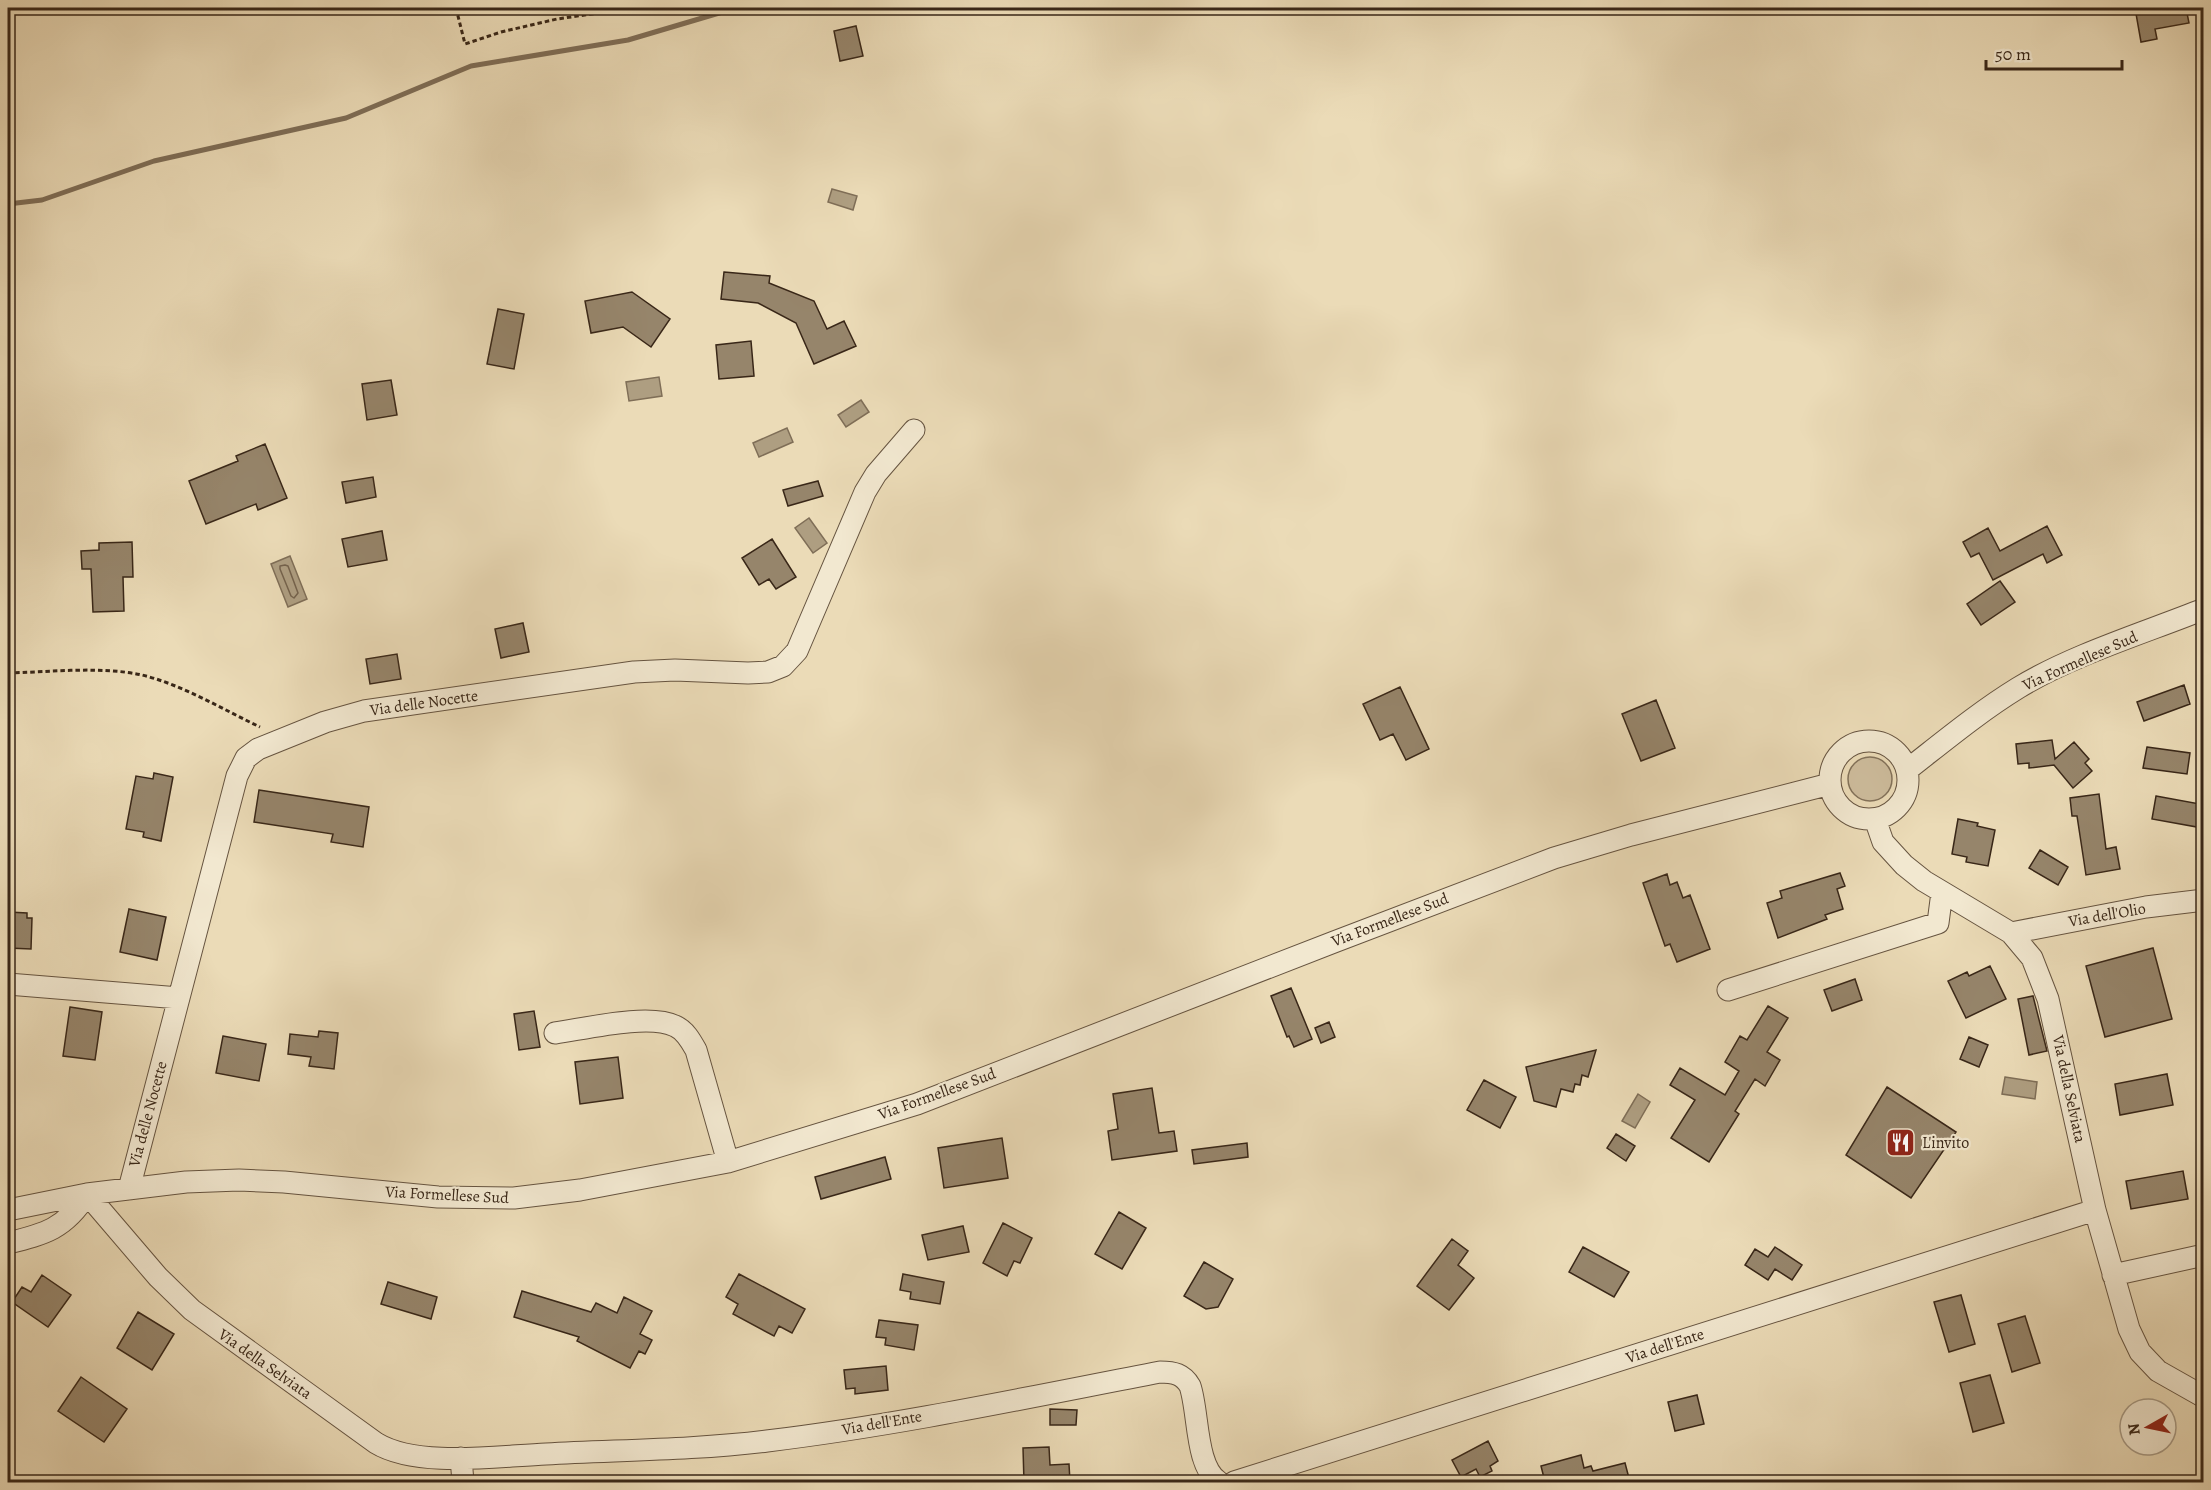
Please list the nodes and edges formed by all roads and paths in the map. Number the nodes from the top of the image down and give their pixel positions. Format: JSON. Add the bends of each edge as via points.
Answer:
{"nodes":[{"id":1,"x":113,"y":8,"type":"edge"},
{"id":2,"x":120,"y":8,"type":"edge"},
{"id":3,"x":456,"y":8,"type":"edge"},
{"id":4,"x":633,"y":8,"type":"edge"},
{"id":5,"x":914,"y":430,"type":"dead end"},
{"id":6,"x":2204,"y":609,"type":"edge"},
{"id":7,"x":8,"y":673,"type":"edge"},
{"id":8,"x":284,"y":739,"type":"junction"},
{"id":9,"x":1907,"y":770,"type":"junction"},
{"id":10,"x":1830,"y":784,"type":"junction"},
{"id":11,"x":1875,"y":819,"type":"junction"},
{"id":12,"x":1942,"y":892,"type":"junction"},
{"id":13,"x":2204,"y":900,"type":"edge"},
{"id":14,"x":1982,"y":916,"type":"junction"},
{"id":15,"x":1938,"y":923,"type":"junction"},
{"id":16,"x":2011,"y":933,"type":"junction"},
{"id":17,"x":8,"y":984,"type":"edge"},
{"id":18,"x":1728,"y":990,"type":"dead end"},
{"id":19,"x":179,"y":998,"type":"junction"},
{"id":20,"x":555,"y":1034,"type":"dead end"},
{"id":21,"x":728,"y":1162,"type":"junction"},
{"id":22,"x":129,"y":1189,"type":"junction"},
{"id":23,"x":87,"y":1194,"type":"junction"},
{"id":24,"x":8,"y":1210,"type":"edge"},
{"id":25,"x":2095,"y":1210,"type":"junction"},
{"id":26,"x":8,"y":1243,"type":"edge"},
{"id":27,"x":2204,"y":1254,"type":"edge"},
{"id":28,"x":2113,"y":1275,"type":"junction"},
{"id":29,"x":2204,"y":1397,"type":"edge"},
{"id":30,"x":461,"y":1458,"type":"junction"},
{"id":31,"x":464,"y":1482,"type":"edge"},
{"id":32,"x":1219,"y":1482,"type":"edge"},
{"id":33,"x":1234,"y":1482,"type":"edge"}],
"edges":[{"from":1,"to":2,"type":"path"},
{"from":3,"to":4,"type":"path","via":[[465,44],[557,19]]},
{"from":5,"to":8,"type":"street","name":"Via delle Nocette","via":[[865,492],[797,651],[777,669],[748,673],[663,670],[588,677],[364,711],[337,717]]},
{"from":6,"to":9,"type":"street","name":"Via Formellese Sud","via":[[2019,687]]},
{"from":7,"to":8,"type":"path","via":[[107,671],[139,675],[171,684]]},
{"from":8,"to":19,"type":"street","name":"Via delle Nocette","via":[[252,753],[240,767]]},
{"from":9,"to":10,"type":"street","via":[[1892,748],[1881,742],[1855,743],[1835,760]]},
{"from":9,"to":11,"type":"street","via":[[1907,790],[1898,807]]},
{"from":10,"to":11,"type":"street","via":[[1833,797],[1850,815]]},
{"from":10,"to":21,"type":"street","name":"Via Formellese Sud","via":[[1618,838],[1544,862],[918,1104]]},
{"from":11,"to":12,"type":"street","name":"Via della Selviata","via":[[1883,842],[1895,857]]},
{"from":12,"to":14,"type":"street","name":"Via della Selviata"},
{"from":12,"to":15,"type":"street"},
{"from":13,"to":16,"type":"street","name":"Via dell'Olio"},
{"from":14,"to":15,"type":"street"},
{"from":14,"to":16,"type":"street","name":"Via della Selviata"},
{"from":15,"to":18,"type":"street"},
{"from":16,"to":25,"type":"street","name":"Via della Selviata","via":[[2032,958],[2046,991]]},
{"from":17,"to":19,"type":"street"},
{"from":19,"to":22,"type":"street","name":"Via delle Nocette"},
{"from":20,"to":21,"type":"street","via":[[630,1022],[677,1026],[696,1050]]},
{"from":21,"to":22,"type":"street","name":"Via Formellese Sud","via":[[580,1190],[514,1198],[438,1197],[254,1180]]},
{"from":22,"to":23,"type":"street","name":"Via Formellese Sud"},
{"from":23,"to":24,"type":"street","name":"Via Formellese Sud"},
{"from":23,"to":26,"type":"street","via":[[74,1214],[59,1226]]},
{"from":23,"to":30,"type":"street","name":"Via della Selviata","via":[[158,1277],[192,1310],[376,1443],[407,1455]]},
{"from":25,"to":28,"type":"street","name":"Via della Selviata"},
{"from":25,"to":33,"type":"street","name":"Via dell'Ente"},
{"from":27,"to":28,"type":"street"},
{"from":28,"to":29,"type":"street","name":"Via della Selviata","via":[[2140,1352],[2158,1371]]},
{"from":30,"to":31,"type":"street"},
{"from":30,"to":32,"type":"street","name":"Via dell'Ente","via":[[785,1439],[1171,1372],[1183,1377],[1190,1386],[1205,1466]]}]}
